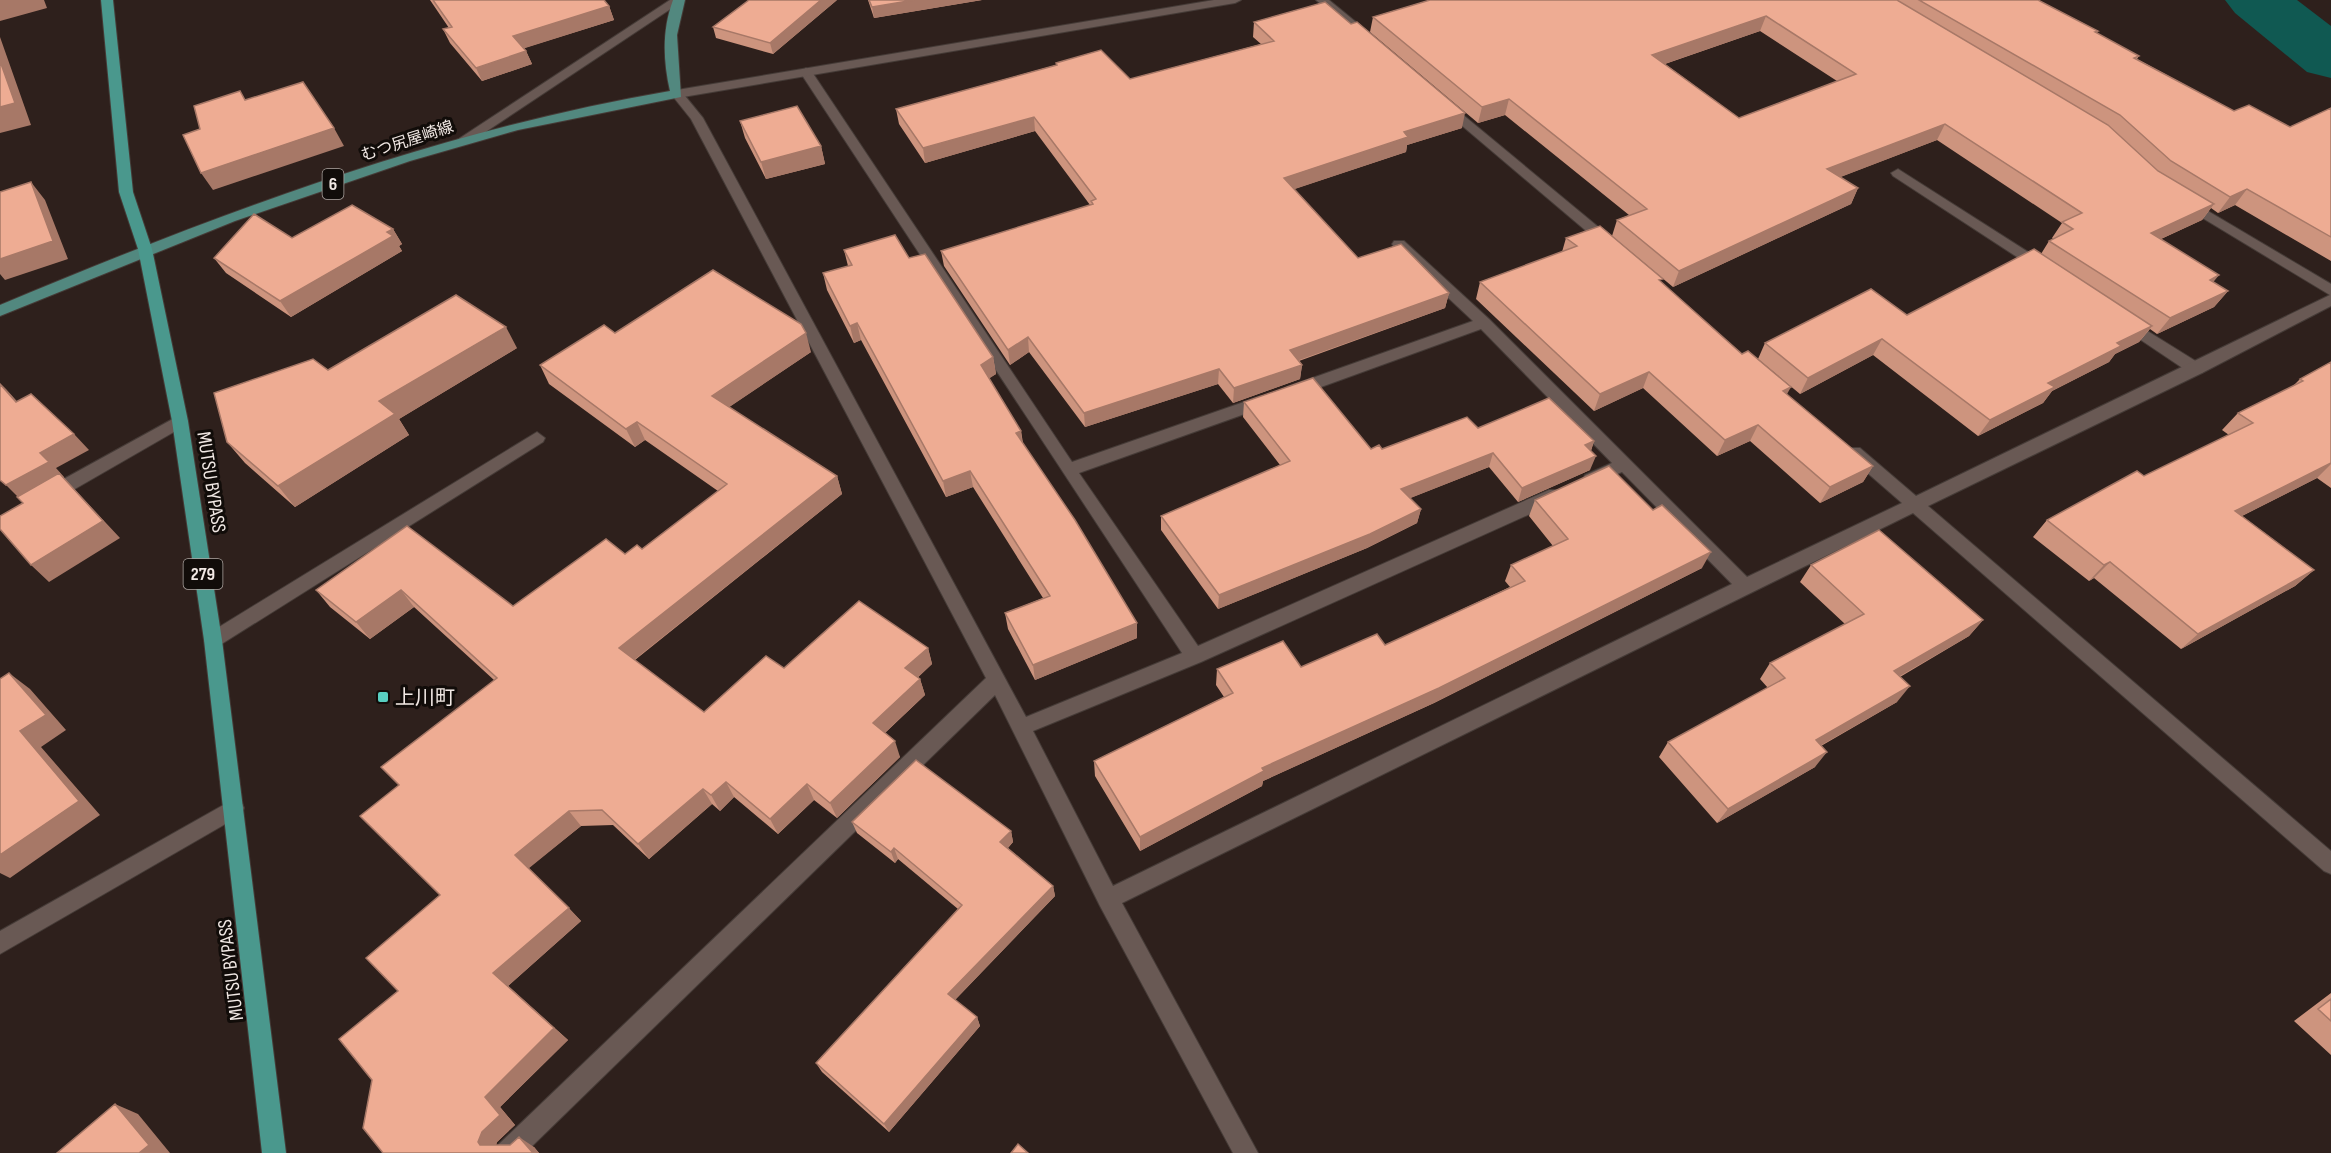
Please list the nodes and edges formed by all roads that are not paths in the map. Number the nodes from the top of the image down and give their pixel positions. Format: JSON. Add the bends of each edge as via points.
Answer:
{"nodes":[{"id":1,"x":107,"y":0,"type":"edge"},
{"id":2,"x":678,"y":0,"type":"edge"},
{"id":3,"x":1235,"y":0,"type":"edge"},
{"id":4,"x":1322,"y":0,"type":"edge"},
{"id":5,"x":1216,"y":2,"type":"edge"},
{"id":6,"x":1378,"y":47,"type":"edge"},
{"id":7,"x":806,"y":72,"type":"junction"},
{"id":8,"x":677,"y":94,"type":"junction"},
{"id":9,"x":1433,"y":94,"type":"edge"},
{"id":10,"x":464,"y":140,"type":"junction"},
{"id":11,"x":1898,"y":173,"type":"dead end"},
{"id":12,"x":2173,"y":194,"type":"edge"},
{"id":13,"x":1399,"y":244,"type":"edge"},
{"id":14,"x":145,"y":249,"type":"junction"},
{"id":15,"x":1625,"y":257,"type":"edge"},
{"id":16,"x":2057,"y":278,"type":"edge"},
{"id":17,"x":2331,"y":291,"type":"edge"},
{"id":18,"x":2331,"y":300,"type":"edge"},
{"id":19,"x":0,"y":310,"type":"edge"},
{"id":20,"x":2117,"y":317,"type":"edge"},
{"id":21,"x":1484,"y":323,"type":"junction"},
{"id":22,"x":2196,"y":369,"type":"junction"},
{"id":23,"x":180,"y":421,"type":"junction"},
{"id":24,"x":537,"y":438,"type":"dead end"},
{"id":25,"x":1843,"y":443,"type":"edge"},
{"id":26,"x":1625,"y":464,"type":"junction"},
{"id":27,"x":1068,"y":470,"type":"junction"},
{"id":28,"x":1916,"y":505,"type":"junction"},
{"id":29,"x":30,"y":506,"type":"edge"},
{"id":30,"x":1745,"y":586,"type":"junction"},
{"id":31,"x":213,"y":640,"type":"junction"},
{"id":32,"x":1194,"y":656,"type":"junction"},
{"id":33,"x":997,"y":680,"type":"junction"},
{"id":34,"x":1020,"y":728,"type":"junction"},
{"id":35,"x":234,"y":808,"type":"junction"},
{"id":36,"x":2331,"y":864,"type":"edge"},
{"id":37,"x":1108,"y":899,"type":"junction"},
{"id":38,"x":0,"y":943,"type":"edge"},
{"id":39,"x":274,"y":1153,"type":"edge"},
{"id":40,"x":508,"y":1153,"type":"edge"},
{"id":41,"x":1246,"y":1153,"type":"edge"}],
"edges":[{"from":1,"to":14,"type":"highway","name":"MUTSU BYPASS","number":"279","via":[[126,192]]},
{"from":2,"to":8,"type":"main road","via":[[671,17],[670,40],[670,68]]},
{"from":2,"to":10,"type":"street"},
{"from":3,"to":5,"type":"street"},
{"from":4,"to":6,"type":"street"},
{"from":5,"to":7,"type":"street"},
{"from":7,"to":8,"type":"street"},
{"from":7,"to":27,"type":"street"},
{"from":8,"to":10,"type":"main road","name":"むつ尻屋崎線","number":"6","via":[[533,122]]},
{"from":8,"to":33,"type":"street","via":[[697,118]]},
{"from":9,"to":15,"type":"street"},
{"from":10,"to":14,"type":"main road","name":"むつ尻屋崎線","number":"6"},
{"from":11,"to":16,"type":"street"},
{"from":12,"to":17,"type":"street"},
{"from":13,"to":21,"type":"street"},
{"from":14,"to":19,"type":"main road","name":"むつ尻屋崎線","number":"6"},
{"from":14,"to":23,"type":"highway","name":"MUTSU BYPASS","number":"279"},
{"from":18,"to":22,"type":"street"},
{"from":20,"to":22,"type":"street"},
{"from":21,"to":26,"type":"street"},
{"from":21,"to":27,"type":"street"},
{"from":22,"to":28,"type":"street"},
{"from":23,"to":29,"type":"street"},
{"from":23,"to":31,"type":"highway","name":"MUTSU BYPASS","number":"279"},
{"from":24,"to":31,"type":"street"},
{"from":25,"to":28,"type":"street"},
{"from":26,"to":30,"type":"street"},
{"from":26,"to":32,"type":"street"},
{"from":27,"to":32,"type":"street"},
{"from":28,"to":30,"type":"street"},
{"from":28,"to":36,"type":"street"},
{"from":30,"to":37,"type":"street"},
{"from":31,"to":35,"type":"highway","name":"MUTSU BYPASS","number":"279"},
{"from":32,"to":34,"type":"street"},
{"from":33,"to":34,"type":"street"},
{"from":33,"to":40,"type":"street"},
{"from":34,"to":37,"type":"street"},
{"from":35,"to":38,"type":"street"},
{"from":35,"to":39,"type":"highway","name":"MUTSU BYPASS","number":"279"},
{"from":37,"to":41,"type":"street"}]}
